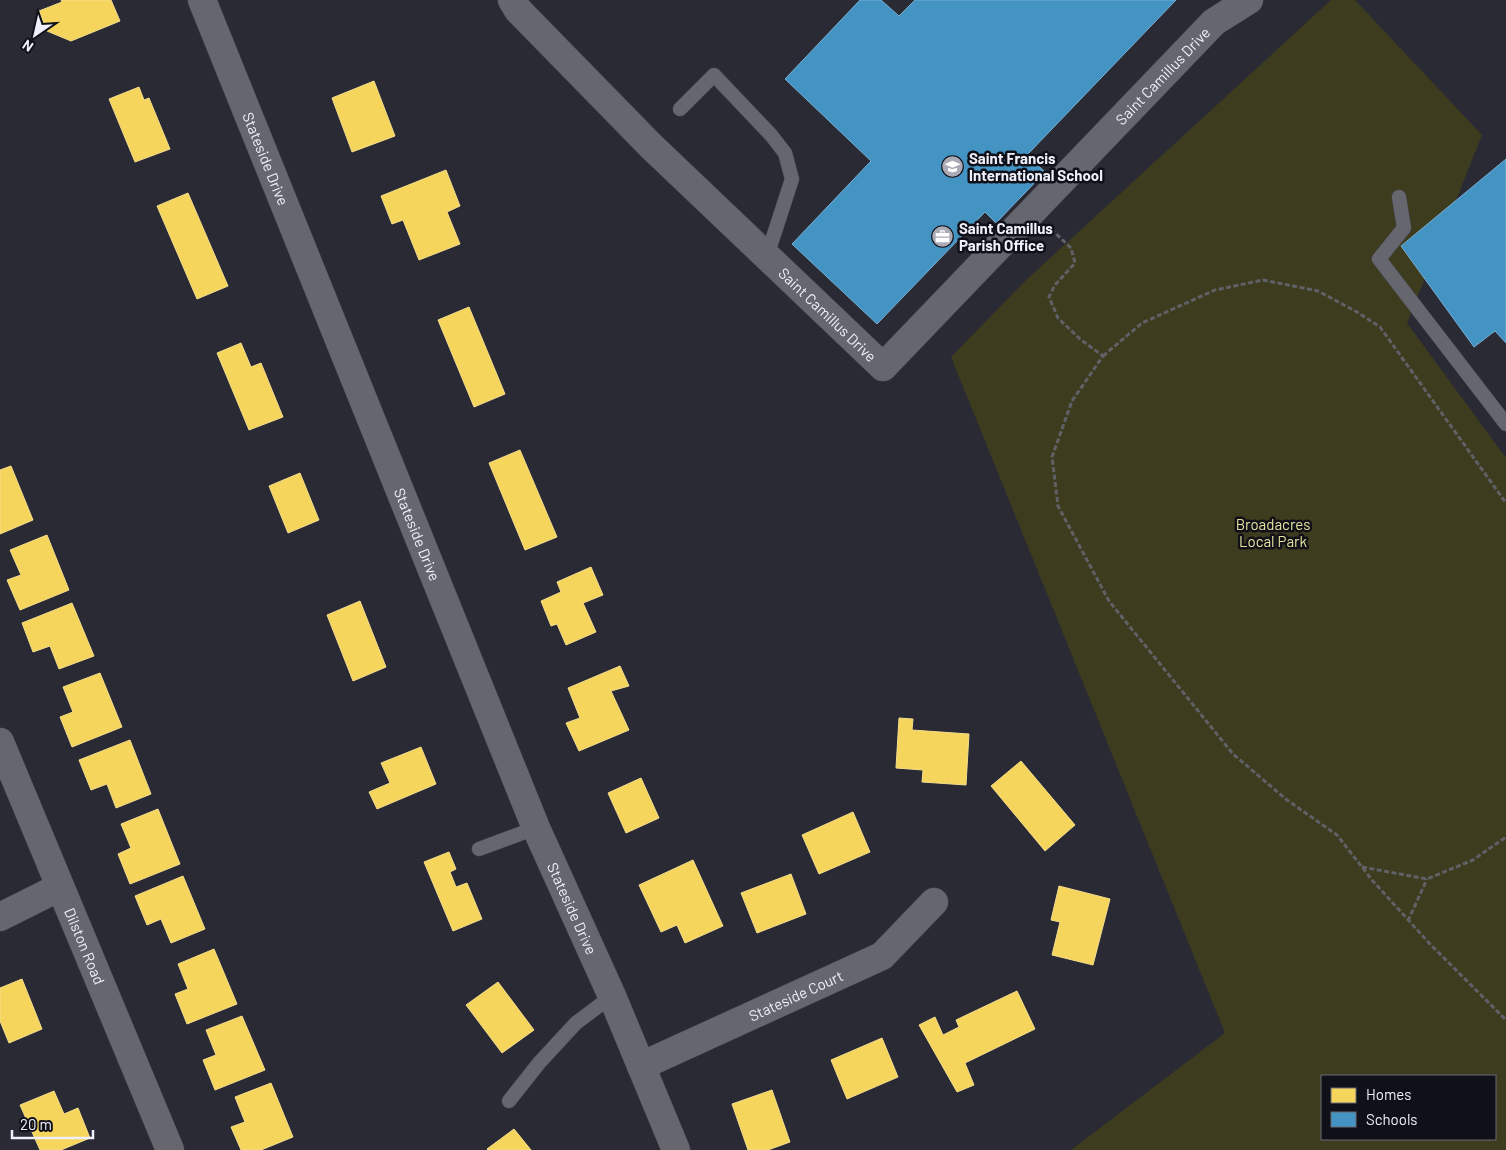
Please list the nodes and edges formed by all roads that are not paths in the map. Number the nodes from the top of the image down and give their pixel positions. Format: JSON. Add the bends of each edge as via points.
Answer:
{"nodes":[{"id":1,"x":202,"y":0,"type":"edge"},
{"id":2,"x":512,"y":0,"type":"edge"},
{"id":3,"x":1249,"y":0,"type":"edge"},
{"id":4,"x":680,"y":109,"type":"dead end"},
{"id":5,"x":1399,"y":197,"type":"dead end"},
{"id":6,"x":767,"y":256,"type":"junction"},
{"id":7,"x":1506,"y":424,"type":"edge"},
{"id":8,"x":0,"y":742,"type":"edge"},
{"id":9,"x":536,"y":828,"type":"junction"},
{"id":10,"x":479,"y":849,"type":"dead end"},
{"id":11,"x":60,"y":888,"type":"junction"},
{"id":12,"x":934,"y":902,"type":"dead end"},
{"id":13,"x":0,"y":917,"type":"edge"},
{"id":14,"x":612,"y":996,"type":"junction"},
{"id":15,"x":641,"y":1066,"type":"junction"},
{"id":16,"x":509,"y":1101,"type":"dead end"},
{"id":17,"x":170,"y":1150,"type":"edge"},
{"id":18,"x":676,"y":1150,"type":"edge"}],
"edges":[{"from":1,"to":9,"type":"street","name":"Stateside Drive"},
{"from":2,"to":6,"type":"street","name":"Saint Camillus Drive","via":[[518,10],[646,140]]},
{"from":3,"to":6,"type":"street","name":"Saint Camillus Drive","via":[[1214,22],[883,367]]},
{"from":4,"to":6,"type":"lane","via":[[714,75],[785,153],[792,179]]},
{"from":5,"to":7,"type":"lane","via":[[1404,228],[1379,259]]},
{"from":8,"to":11,"type":"street","name":"Dilston Road"},
{"from":9,"to":10,"type":"lane"},
{"from":9,"to":14,"type":"street","name":"Stateside Drive"},
{"from":11,"to":13,"type":"street"},
{"from":11,"to":17,"type":"street","name":"Dilston Road"},
{"from":12,"to":15,"type":"street","name":"Stateside Court","via":[[882,956]]},
{"from":14,"to":15,"type":"street","name":"Stateside Drive"},
{"from":14,"to":16,"type":"lane","via":[[576,1023]]},
{"from":15,"to":18,"type":"street","name":"Stateside Drive"}]}
